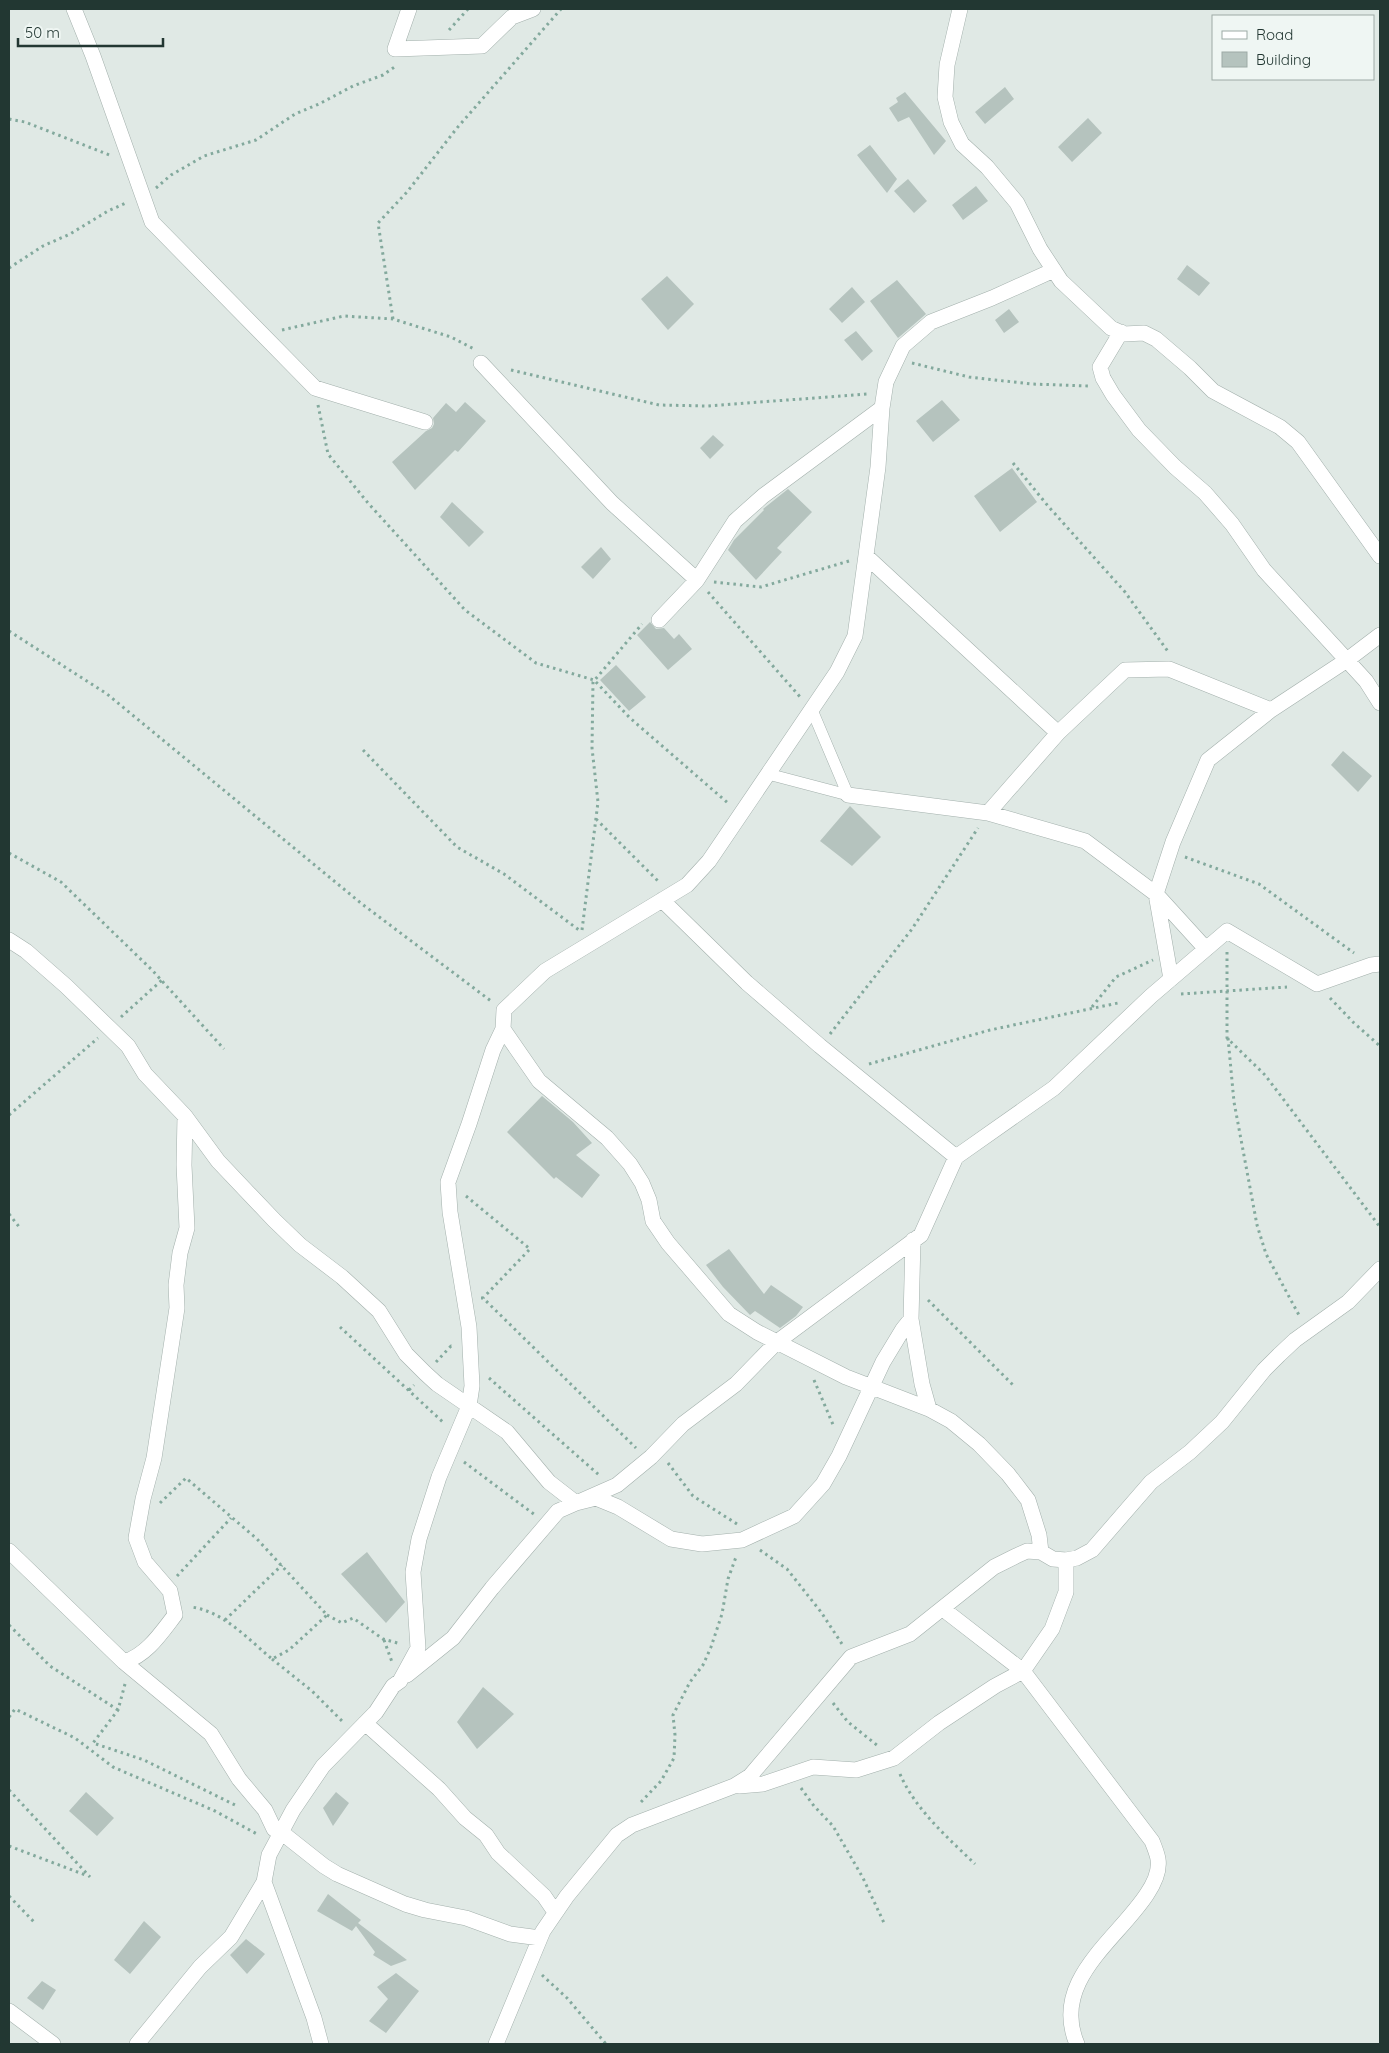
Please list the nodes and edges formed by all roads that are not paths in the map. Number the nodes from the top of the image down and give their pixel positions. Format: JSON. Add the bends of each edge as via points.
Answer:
{"nodes":[{"id":1,"x":74,"y":9,"type":"edge"},
{"id":2,"x":409,"y":9,"type":"edge"},
{"id":3,"x":533,"y":9,"type":"edge"},
{"id":4,"x":960,"y":9,"type":"edge"},
{"id":5,"x":1054,"y":270,"type":"junction"},
{"id":6,"x":1121,"y":332,"type":"junction"},
{"id":7,"x":481,"y":363,"type":"road end"},
{"id":8,"x":882,"y":408,"type":"junction"},
{"id":9,"x":425,"y":422,"type":"dead end"},
{"id":10,"x":866,"y":556,"type":"junction"},
{"id":11,"x":1380,"y":556,"type":"edge"},
{"id":12,"x":697,"y":580,"type":"junction"},
{"id":13,"x":652,"y":621,"type":"road end"},
{"id":14,"x":1380,"y":635,"type":"edge"},
{"id":15,"x":1347,"y":660,"type":"junction"},
{"id":16,"x":1380,"y":703,"type":"edge"},
{"id":17,"x":812,"y":710,"type":"junction"},
{"id":18,"x":1271,"y":710,"type":"junction"},
{"id":19,"x":1058,"y":733,"type":"junction"},
{"id":20,"x":768,"y":774,"type":"junction"},
{"id":21,"x":848,"y":795,"type":"junction"},
{"id":22,"x":988,"y":813,"type":"junction"},
{"id":23,"x":1156,"y":894,"type":"junction"},
{"id":24,"x":667,"y":897,"type":"junction"},
{"id":25,"x":9,"y":940,"type":"edge"},
{"id":26,"x":1206,"y":949,"type":"junction"},
{"id":27,"x":1376,"y":965,"type":"edge"},
{"id":28,"x":1171,"y":979,"type":"junction"},
{"id":29,"x":503,"y":1029,"type":"junction"},
{"id":30,"x":185,"y":1116,"type":"junction"},
{"id":31,"x":956,"y":1157,"type":"junction"},
{"id":32,"x":913,"y":1240,"type":"junction"},
{"id":33,"x":1380,"y":1269,"type":"edge"},
{"id":34,"x":911,"y":1318,"type":"junction"},
{"id":35,"x":777,"y":1342,"type":"junction"},
{"id":36,"x":872,"y":1387,"type":"junction"},
{"id":37,"x":469,"y":1406,"type":"junction"},
{"id":38,"x":929,"y":1409,"type":"junction"},
{"id":39,"x":576,"y":1503,"type":"junction"},
{"id":40,"x":9,"y":1551,"type":"edge"},
{"id":41,"x":1041,"y":1552,"type":"junction"},
{"id":42,"x":1066,"y":1560,"type":"junction"},
{"id":43,"x":943,"y":1609,"type":"junction"},
{"id":44,"x":424,"y":1652,"type":"junction"},
{"id":45,"x":127,"y":1665,"type":"junction"},
{"id":46,"x":1023,"y":1671,"type":"junction"},
{"id":47,"x":365,"y":1723,"type":"junction"},
{"id":48,"x":734,"y":1786,"type":"junction"},
{"id":49,"x":278,"y":1838,"type":"junction"},
{"id":50,"x":264,"y":1882,"type":"junction"},
{"id":51,"x":555,"y":1912,"type":"junction"},
{"id":52,"x":540,"y":1938,"type":"junction"},
{"id":53,"x":9,"y":2011,"type":"edge"},
{"id":54,"x":53,"y":2044,"type":"edge"},
{"id":55,"x":137,"y":2044,"type":"edge"},
{"id":56,"x":321,"y":2044,"type":"edge"},
{"id":57,"x":496,"y":2044,"type":"edge"},
{"id":58,"x":1077,"y":2044,"type":"edge"}],
"edges":[{"from":1,"to":9,"type":"street","via":[[152,222],[315,388]]},
{"from":2,"to":3,"type":"street","via":[[395,48],[482,46],[512,16]]},
{"from":4,"to":5,"type":"street","via":[[947,65],[945,97],[951,122],[962,144],[988,167],[1016,203]]},
{"from":5,"to":6,"type":"street","via":[[1110,328]]},
{"from":5,"to":8,"type":"street","via":[[931,322],[903,346],[886,382]]},
{"from":6,"to":11,"type":"street","via":[[1144,333],[1156,339],[1213,391],[1280,427],[1298,442]]},
{"from":6,"to":15,"type":"street","via":[[1100,367],[1108,387],[1139,430],[1205,493],[1232,524],[1264,570]]},
{"from":7,"to":12,"type":"street","via":[[612,503]]},
{"from":8,"to":10,"type":"street"},
{"from":8,"to":12,"type":"street","via":[[763,496],[735,521]]},
{"from":10,"to":17,"type":"street","via":[[855,636],[837,672]]},
{"from":10,"to":19,"type":"street"},
{"from":12,"to":13,"type":"street"},
{"from":14,"to":15,"type":"street"},
{"from":15,"to":16,"type":"street"},
{"from":15,"to":18,"type":"street"},
{"from":17,"to":20,"type":"street"},
{"from":17,"to":21,"type":"lane"},
{"from":18,"to":19,"type":"street","via":[[1168,669],[1125,670]]},
{"from":18,"to":23,"type":"street","via":[[1208,760]]},
{"from":19,"to":22,"type":"street"},
{"from":20,"to":21,"type":"lane"},
{"from":20,"to":24,"type":"street","via":[[709,861],[687,885]]},
{"from":21,"to":22,"type":"street"},
{"from":22,"to":23,"type":"street","via":[[1085,841]]},
{"from":23,"to":26,"type":"street"},
{"from":23,"to":28,"type":"street"},
{"from":24,"to":29,"type":"street","via":[[545,971],[504,1010]]},
{"from":24,"to":31,"type":"street","via":[[747,983]]},
{"from":25,"to":30,"type":"street","via":[[66,986],[128,1046],[145,1074]]},
{"from":26,"to":27,"type":"street","via":[[1227,931],[1317,984]]},
{"from":26,"to":28,"type":"street"},
{"from":28,"to":31,"type":"street","via":[[1054,1088]]},
{"from":29,"to":35,"type":"street","via":[[539,1081],[607,1138],[630,1164],[649,1200],[653,1221],[730,1314]]},
{"from":29,"to":37,"type":"street","via":[[448,1182],[472,1364]]},
{"from":30,"to":37,"type":"street","via":[[218,1161],[274,1220],[379,1311],[406,1354],[437,1384]]},
{"from":30,"to":45,"type":"street","via":[[187,1228],[180,1253],[177,1308],[154,1458],[142,1499],[136,1538],[145,1562],[170,1591],[175,1615]]},
{"from":31,"to":32,"type":"street","via":[[921,1235]]},
{"from":32,"to":34,"type":"street"},
{"from":32,"to":35,"type":"street"},
{"from":33,"to":42,"type":"street","via":[[1348,1302],[1295,1340],[1264,1370],[1216,1427],[1151,1482],[1092,1550]]},
{"from":34,"to":36,"type":"street","via":[[883,1362]]},
{"from":34,"to":38,"type":"street"},
{"from":35,"to":36,"type":"street"},
{"from":35,"to":39,"type":"street","via":[[736,1384],[683,1424],[653,1455],[613,1486]]},
{"from":36,"to":38,"type":"street"},
{"from":36,"to":39,"type":"street","via":[[823,1484],[794,1516],[748,1537],[702,1544],[670,1539],[618,1507],[596,1498]]},
{"from":37,"to":39,"type":"street","via":[[507,1432],[549,1482]]},
{"from":37,"to":44,"type":"street","via":[[439,1477],[419,1539],[413,1572]]},
{"from":38,"to":41,"type":"street","via":[[951,1421],[979,1444],[1008,1474],[1028,1500]]},
{"from":39,"to":44,"type":"street","via":[[558,1510],[546,1523],[460,1631]]},
{"from":40,"to":45,"type":"street"},
{"from":41,"to":42,"type":"street"},
{"from":41,"to":43,"type":"street","via":[[1027,1551],[994,1567]]},
{"from":42,"to":46,"type":"street","via":[[1066,1592],[1052,1629]]},
{"from":43,"to":46,"type":"street"},
{"from":43,"to":48,"type":"street","via":[[910,1634],[851,1657],[750,1776]]},
{"from":44,"to":47,"type":"street"},
{"from":45,"to":49,"type":"street","via":[[211,1734],[239,1779],[265,1810]]},
{"from":46,"to":48,"type":"street","via":[[947,1718],[894,1758],[856,1770],[813,1767],[763,1784]]},
{"from":46,"to":58,"type":"street","via":[[1152,1841],[1159,1860],[1155,1882],[1139,1906],[1086,1966],[1076,1986],[1070,2010]]},
{"from":47,"to":49,"type":"street","via":[[323,1766]]},
{"from":47,"to":51,"type":"street","via":[[486,1835],[498,1853],[544,1896]]},
{"from":48,"to":51,"type":"street","via":[[632,1825],[617,1835]]},
{"from":49,"to":50,"type":"street","via":[[269,1855]]},
{"from":49,"to":52,"type":"street","via":[[337,1874],[405,1904],[466,1918],[510,1934]]},
{"from":50,"to":55,"type":"street","via":[[231,1936],[200,1967]]},
{"from":50,"to":56,"type":"street"},
{"from":51,"to":52,"type":"street"},
{"from":52,"to":57,"type":"street"},
{"from":53,"to":54,"type":"street"}]}
